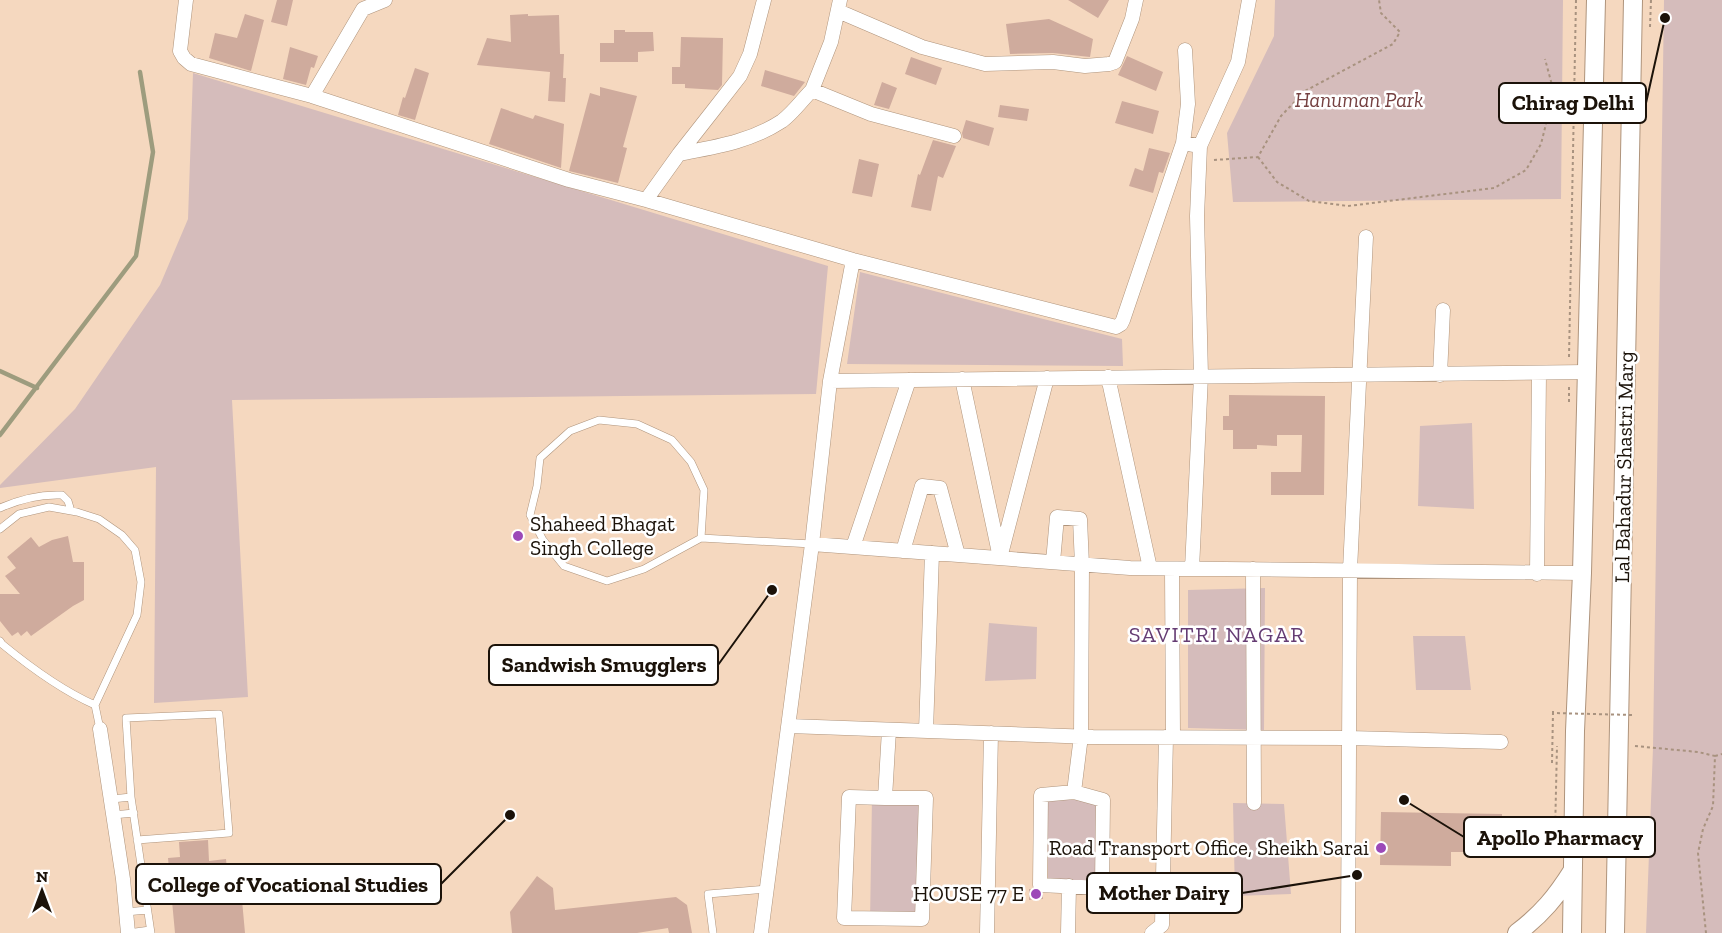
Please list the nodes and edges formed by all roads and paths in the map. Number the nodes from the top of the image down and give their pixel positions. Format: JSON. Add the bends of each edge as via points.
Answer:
{"nodes":[{"id":1,"x":186,"y":0,"type":"edge"},
{"id":2,"x":385,"y":0,"type":"edge"},
{"id":3,"x":764,"y":0,"type":"edge"},
{"id":4,"x":1137,"y":0,"type":"edge"},
{"id":5,"x":1249,"y":0,"type":"edge"},
{"id":6,"x":1379,"y":0,"type":"edge"},
{"id":7,"x":1576,"y":0,"type":"edge"},
{"id":8,"x":1596,"y":0,"type":"edge"},
{"id":9,"x":1633,"y":0,"type":"edge"},
{"id":10,"x":839,"y":6,"type":"edge"},
{"id":11,"x":1185,"y":50,"type":"dead end"},
{"id":12,"x":1545,"y":59,"type":"dead end"},
{"id":13,"x":812,"y":90,"type":"junction"},
{"id":14,"x":312,"y":96,"type":"junction"},
{"id":15,"x":954,"y":136,"type":"dead end"},
{"id":16,"x":1183,"y":143,"type":"junction"},
{"id":17,"x":1200,"y":146,"type":"junction"},
{"id":18,"x":679,"y":154,"type":"junction"},
{"id":19,"x":1258,"y":157,"type":"junction"},
{"id":20,"x":1200,"y":161,"type":"junction"},
{"id":21,"x":646,"y":200,"type":"junction"},
{"id":22,"x":1366,"y":237,"type":"dead end"},
{"id":23,"x":853,"y":260,"type":"junction"},
{"id":24,"x":1443,"y":310,"type":"dead end"},
{"id":25,"x":1539,"y":373,"type":"junction"},
{"id":26,"x":1578,"y":373,"type":"junction"},
{"id":27,"x":1440,"y":375,"type":"junction"},
{"id":28,"x":1201,"y":376,"type":"junction"},
{"id":29,"x":1359,"y":376,"type":"junction"},
{"id":30,"x":1108,"y":377,"type":"junction"},
{"id":31,"x":1047,"y":378,"type":"junction"},
{"id":32,"x":962,"y":379,"type":"junction"},
{"id":33,"x":909,"y":380,"type":"junction"},
{"id":34,"x":830,"y":381,"type":"junction"},
{"id":35,"x":1569,"y":408,"type":"dead end"},
{"id":36,"x":0,"y":508,"type":"edge"},
{"id":37,"x":70,"y":511,"type":"junction"},
{"id":38,"x":0,"y":529,"type":"edge"},
{"id":39,"x":701,"y":538,"type":"junction"},
{"id":40,"x":812,"y":544,"type":"junction"},
{"id":41,"x":853,"y":548,"type":"junction"},
{"id":42,"x":903,"y":551,"type":"junction"},
{"id":43,"x":932,"y":553,"type":"junction"},
{"id":44,"x":958,"y":555,"type":"junction"},
{"id":45,"x":1000,"y":558,"type":"junction"},
{"id":46,"x":1053,"y":562,"type":"junction"},
{"id":47,"x":1082,"y":565,"type":"junction"},
{"id":48,"x":1150,"y":568,"type":"junction"},
{"id":49,"x":1172,"y":569,"type":"junction"},
{"id":50,"x":1192,"y":569,"type":"junction"},
{"id":51,"x":1253,"y":569,"type":"junction"},
{"id":52,"x":1350,"y":570,"type":"junction"},
{"id":53,"x":1582,"y":573,"type":"junction"},
{"id":54,"x":1538,"y":574,"type":"junction"},
{"id":55,"x":0,"y":641,"type":"edge"},
{"id":56,"x":95,"y":705,"type":"junction"},
{"id":57,"x":1553,"y":712,"type":"junction"},
{"id":58,"x":1632,"y":718,"type":"dead end"},
{"id":59,"x":789,"y":726,"type":"junction"},
{"id":60,"x":100,"y":729,"type":"joint"},
{"id":61,"x":1553,"y":729,"type":"dead end"},
{"id":62,"x":889,"y":730,"type":"junction"},
{"id":63,"x":926,"y":731,"type":"junction"},
{"id":64,"x":992,"y":733,"type":"junction"},
{"id":65,"x":1081,"y":736,"type":"junction"},
{"id":66,"x":1170,"y":737,"type":"junction"},
{"id":67,"x":1254,"y":737,"type":"junction"},
{"id":68,"x":1349,"y":738,"type":"junction"},
{"id":69,"x":1557,"y":738,"type":"dead end"},
{"id":70,"x":1501,"y":742,"type":"dead end"},
{"id":71,"x":1635,"y":746,"type":"dead end"},
{"id":72,"x":1722,"y":754,"type":"edge"},
{"id":73,"x":1715,"y":756,"type":"junction"},
{"id":74,"x":1552,"y":763,"type":"dead end"},
{"id":75,"x":1074,"y":792,"type":"junction"},
{"id":76,"x":131,"y":797,"type":"junction"},
{"id":77,"x":885,"y":798,"type":"junction"},
{"id":78,"x":112,"y":800,"type":"junction"},
{"id":79,"x":1254,"y":804,"type":"dead end"},
{"id":80,"x":134,"y":813,"type":"junction"},
{"id":81,"x":113,"y":815,"type":"junction"},
{"id":82,"x":137,"y":840,"type":"junction"},
{"id":83,"x":1574,"y":860,"type":"junction"},
{"id":84,"x":1069,"y":886,"type":"junction"},
{"id":85,"x":767,"y":889,"type":"junction"},
{"id":86,"x":147,"y":910,"type":"junction"},
{"id":87,"x":126,"y":912,"type":"junction"},
{"id":88,"x":884,"y":919,"type":"junction"},
{"id":89,"x":151,"y":932,"type":"edge"},
{"id":90,"x":128,"y":933,"type":"edge"},
{"id":91,"x":713,"y":933,"type":"edge"},
{"id":92,"x":762,"y":933,"type":"edge"},
{"id":93,"x":883,"y":933,"type":"edge"},
{"id":94,"x":987,"y":933,"type":"edge"},
{"id":95,"x":1068,"y":933,"type":"edge"},
{"id":96,"x":1152,"y":933,"type":"edge"},
{"id":97,"x":1348,"y":933,"type":"edge"},
{"id":98,"x":1517,"y":933,"type":"edge"},
{"id":99,"x":1572,"y":933,"type":"edge"},
{"id":100,"x":1615,"y":933,"type":"edge"},
{"id":101,"x":1706,"y":933,"type":"edge"}],
"edges":[{"from":1,"to":14,"type":"street","via":[[179,43],[180,51],[191,64]]},
{"from":2,"to":14,"type":"street","via":[[363,9]]},
{"from":3,"to":18,"type":"street","via":[[740,76]]},
{"from":4,"to":10,"type":"street","via":[[1115,62],[1085,66],[1053,62],[985,64],[922,47]]},
{"from":5,"to":17,"type":"street","via":[[1238,62]]},
{"from":6,"to":19,"type":"path","via":[[1381,13],[1400,32],[1393,44],[1305,91],[1281,116]]},
{"from":7,"to":26,"type":"path"},
{"from":8,"to":26,"type":"main road","name":"Lal Bahadur Shastri Marg"},
{"from":9,"to":100,"type":"main road","name":"Lal Bahadur Shastri Marg"},
{"from":10,"to":13,"type":"street","via":[[831,42]]},
{"from":11,"to":16,"type":"street","via":[[1188,104]]},
{"from":12,"to":19,"type":"path","via":[[1552,85],[1541,144],[1526,170],[1494,189],[1348,206],[1309,201],[1276,182]]},
{"from":13,"to":15,"type":"street","via":[[871,114]]},
{"from":13,"to":18,"type":"street","via":[[784,120],[752,138]]},
{"from":14,"to":21,"type":"street","via":[[569,180]]},
{"from":16,"to":17,"type":"street"},
{"from":16,"to":23,"type":"street","via":[[1123,320],[1116,327]]},
{"from":17,"to":20,"type":"street"},
{"from":18,"to":21,"type":"street"},
{"from":19,"to":20,"type":"path"},
{"from":20,"to":28,"type":"street","via":[[1197,216]]},
{"from":21,"to":23,"type":"street"},
{"from":22,"to":29,"type":"street"},
{"from":23,"to":34,"type":"street"},
{"from":24,"to":27,"type":"street"},
{"from":25,"to":26,"type":"street"},
{"from":25,"to":27,"type":"street"},
{"from":25,"to":54,"type":"street"},
{"from":26,"to":35,"type":"path"},
{"from":26,"to":53,"type":"main road","name":"Lal Bahadur Shastri Marg"},
{"from":27,"to":29,"type":"street"},
{"from":28,"to":29,"type":"street"},
{"from":28,"to":30,"type":"street"},
{"from":28,"to":50,"type":"street"},
{"from":29,"to":52,"type":"street"},
{"from":30,"to":31,"type":"street"},
{"from":30,"to":48,"type":"street"},
{"from":31,"to":32,"type":"street"},
{"from":31,"to":45,"type":"street"},
{"from":32,"to":33,"type":"street"},
{"from":32,"to":45,"type":"street"},
{"from":33,"to":34,"type":"street"},
{"from":33,"to":41,"type":"street"},
{"from":34,"to":40,"type":"street"},
{"from":36,"to":37,"type":"lane","via":[[53,494],[65,497]]},
{"from":37,"to":38,"type":"lane","via":[[49,507],[19,514]]},
{"from":37,"to":56,"type":"lane","via":[[99,519],[122,535],[135,550],[141,582],[137,615]]},
{"from":39,"to":39,"type":"lane","via":[[705,490],[691,462],[672,441],[637,424],[599,420],[570,431],[540,458],[530,515],[543,540],[564,566],[607,581],[644,569]]},
{"from":39,"to":40,"type":"lane"},
{"from":40,"to":41,"type":"street"},
{"from":40,"to":59,"type":"street"},
{"from":41,"to":42,"type":"street"},
{"from":42,"to":43,"type":"street"},
{"from":42,"to":44,"type":"street","via":[[922,486],[940,488]]},
{"from":43,"to":44,"type":"street"},
{"from":43,"to":63,"type":"street"},
{"from":44,"to":45,"type":"street"},
{"from":45,"to":46,"type":"street"},
{"from":46,"to":47,"type":"street"},
{"from":46,"to":47,"type":"street","via":[[1057,517],[1080,519]]},
{"from":47,"to":48,"type":"street"},
{"from":47,"to":65,"type":"street"},
{"from":48,"to":49,"type":"street"},
{"from":49,"to":50,"type":"street"},
{"from":49,"to":66,"type":"street"},
{"from":50,"to":51,"type":"street"},
{"from":51,"to":52,"type":"street"},
{"from":51,"to":67,"type":"street"},
{"from":52,"to":54,"type":"street"},
{"from":52,"to":68,"type":"street"},
{"from":53,"to":54,"type":"street"},
{"from":53,"to":83,"type":"main road","name":"Lal Bahadur Shastri Marg"},
{"from":55,"to":56,"type":"lane","via":[[21,660]]},
{"from":56,"to":60,"type":"lane"},
{"from":57,"to":58,"type":"path","bridge":true},
{"from":57,"to":61,"type":"path"},
{"from":57,"to":74,"type":"path"},
{"from":59,"to":62,"type":"street"},
{"from":59,"to":85,"type":"street"},
{"from":60,"to":78,"type":"street"},
{"from":62,"to":63,"type":"street"},
{"from":62,"to":77,"type":"street"},
{"from":63,"to":64,"type":"street"},
{"from":64,"to":65,"type":"street"},
{"from":64,"to":94,"type":"street"},
{"from":65,"to":66,"type":"street"},
{"from":65,"to":75,"type":"street"},
{"from":66,"to":67,"type":"street"},
{"from":66,"to":96,"type":"street","via":[[1162,925]]},
{"from":67,"to":68,"type":"street"},
{"from":67,"to":79,"type":"street"},
{"from":68,"to":70,"type":"street"},
{"from":68,"to":97,"type":"street"},
{"from":69,"to":83,"type":"path","via":[[1555,834]]},
{"from":71,"to":73,"type":"path"},
{"from":72,"to":73,"type":"path"},
{"from":73,"to":101,"type":"path","via":[[1713,806],[1698,853]]},
{"from":75,"to":84,"type":"street","via":[[1103,800],[1102,888]]},
{"from":75,"to":84,"type":"street","via":[[1041,795],[1040,885]]},
{"from":76,"to":78,"type":"lane"},
{"from":76,"to":80,"type":"lane"},
{"from":76,"to":82,"type":"lane","via":[[126,718],[219,714],[229,833]]},
{"from":77,"to":88,"type":"street","via":[[849,797],[844,918]]},
{"from":77,"to":88,"type":"street","via":[[926,798],[922,920]]},
{"from":78,"to":81,"type":"street"},
{"from":80,"to":81,"type":"lane"},
{"from":80,"to":82,"type":"lane"},
{"from":81,"to":87,"type":"street"},
{"from":82,"to":86,"type":"lane"},
{"from":83,"to":98,"type":"main road","via":[[1557,896]]},
{"from":83,"to":99,"type":"main road","name":"Lal Bahadur Shastri Marg"},
{"from":84,"to":95,"type":"street"},
{"from":85,"to":91,"type":"lane","via":[[708,894]]},
{"from":85,"to":92,"type":"street"},
{"from":86,"to":87,"type":"lane"},
{"from":86,"to":89,"type":"lane"},
{"from":87,"to":90,"type":"street"},
{"from":88,"to":93,"type":"street"},
{"from":89,"to":90,"type":"lane"}]}
